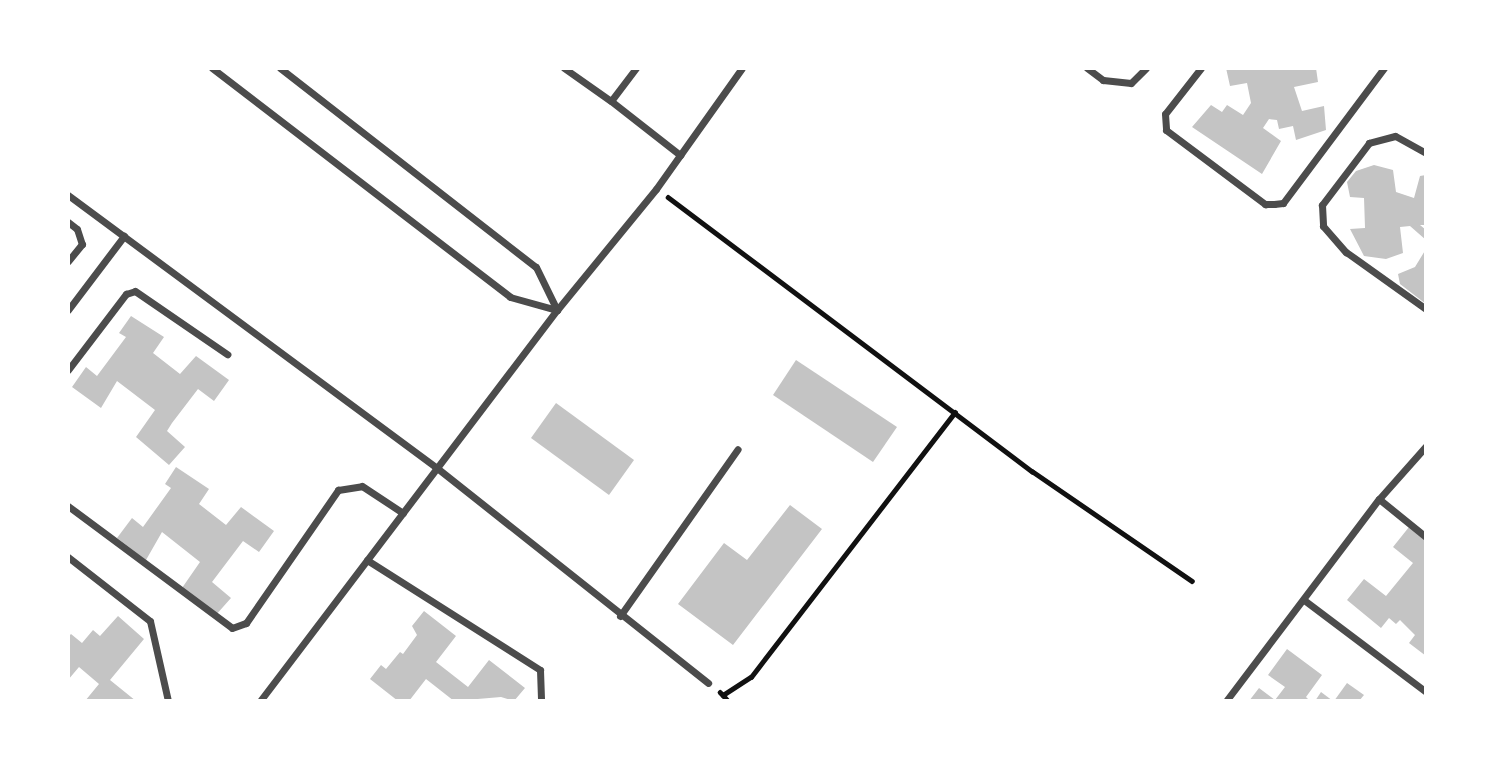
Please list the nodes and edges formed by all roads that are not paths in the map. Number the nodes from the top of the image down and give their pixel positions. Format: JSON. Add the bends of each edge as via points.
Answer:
{"nodes":[{"id":1,"x":212,"y":68,"type":"edge"},
{"id":2,"x":280,"y":68,"type":"edge"},
{"id":3,"x":564,"y":68,"type":"edge"},
{"id":4,"x":636,"y":68,"type":"edge"},
{"id":5,"x":742,"y":68,"type":"edge"},
{"id":6,"x":1087,"y":68,"type":"edge"},
{"id":7,"x":1146,"y":68,"type":"edge"},
{"id":8,"x":1201,"y":68,"type":"edge"},
{"id":9,"x":1384,"y":68,"type":"edge"},
{"id":10,"x":611,"y":101,"type":"junction"},
{"id":11,"x":1426,"y":153,"type":"edge"},
{"id":12,"x":680,"y":155,"type":"junction"},
{"id":13,"x":68,"y":195,"type":"edge"},
{"id":14,"x":68,"y":222,"type":"edge"},
{"id":15,"x":124,"y":236,"type":"junction"},
{"id":16,"x":68,"y":261,"type":"edge"},
{"id":17,"x":1426,"y":309,"type":"edge"},
{"id":18,"x":68,"y":310,"type":"edge"},
{"id":19,"x":557,"y":310,"type":"junction"},
{"id":20,"x":227,"y":354,"type":"dead end"},
{"id":21,"x":68,"y":370,"type":"edge"},
{"id":22,"x":1426,"y":446,"type":"edge"},
{"id":23,"x":738,"y":449,"type":"dead end"},
{"id":24,"x":437,"y":468,"type":"junction"},
{"id":25,"x":1380,"y":499,"type":"junction"},
{"id":26,"x":68,"y":506,"type":"edge"},
{"id":27,"x":403,"y":513,"type":"junction"},
{"id":28,"x":1426,"y":537,"type":"edge"},
{"id":29,"x":68,"y":557,"type":"edge"},
{"id":30,"x":367,"y":560,"type":"junction"},
{"id":31,"x":1304,"y":600,"type":"junction"},
{"id":32,"x":620,"y":616,"type":"junction"},
{"id":33,"x":708,"y":683,"type":"road end"},
{"id":34,"x":1426,"y":692,"type":"edge"},
{"id":35,"x":167,"y":701,"type":"edge"},
{"id":36,"x":260,"y":701,"type":"edge"},
{"id":37,"x":541,"y":701,"type":"edge"},
{"id":38,"x":1226,"y":701,"type":"edge"}],
"edges":[{"from":1,"to":19,"type":"street","via":[[510,296]]},
{"from":2,"to":19,"type":"street","via":[[536,267]]},
{"from":3,"to":10,"type":"street"},
{"from":4,"to":10,"type":"street"},
{"from":5,"to":12,"type":"street"},
{"from":6,"to":7,"type":"street","via":[[1103,80],[1131,83]]},
{"from":8,"to":9,"type":"street","via":[[1165,114],[1166,130],[1265,204],[1274,204],[1283,203]]},
{"from":10,"to":12,"type":"street"},
{"from":11,"to":17,"type":"street","via":[[1395,136],[1369,144],[1322,205],[1323,226],[1346,252]]},
{"from":12,"to":19,"type":"street"},
{"from":13,"to":15,"type":"street"},
{"from":14,"to":16,"type":"street","via":[[78,229],[82,244]]},
{"from":15,"to":18,"type":"street"},
{"from":15,"to":24,"type":"street"},
{"from":19,"to":24,"type":"street"},
{"from":20,"to":21,"type":"street","via":[[135,291],[126,294]]},
{"from":22,"to":25,"type":"street"},
{"from":23,"to":32,"type":"street"},
{"from":24,"to":27,"type":"street"},
{"from":24,"to":32,"type":"street"},
{"from":25,"to":28,"type":"street"},
{"from":25,"to":31,"type":"street"},
{"from":26,"to":27,"type":"street","via":[[232,628],[246,622],[338,490],[362,486]]},
{"from":27,"to":30,"type":"street"},
{"from":29,"to":35,"type":"street","via":[[150,621]]},
{"from":30,"to":36,"type":"street"},
{"from":30,"to":37,"type":"street","via":[[540,670]]},
{"from":31,"to":34,"type":"street"},
{"from":31,"to":38,"type":"street"},
{"from":32,"to":33,"type":"street"}]}
